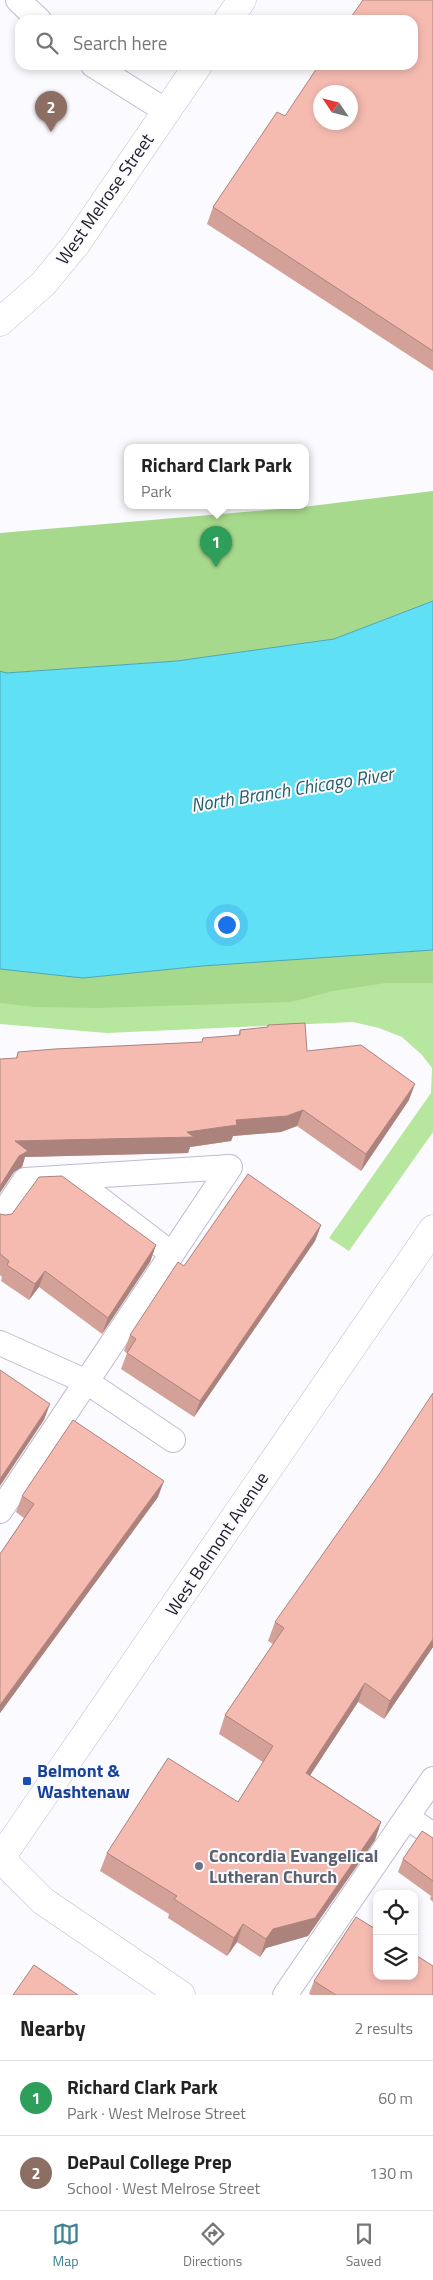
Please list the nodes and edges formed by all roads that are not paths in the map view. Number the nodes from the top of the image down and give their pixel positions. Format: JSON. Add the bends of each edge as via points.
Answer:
{"nodes":[{"id":1,"x":18,"y":0,"type":"edge"},
{"id":2,"x":242,"y":0,"type":"edge"},
{"id":3,"x":34,"y":15,"type":"edge"},
{"id":4,"x":232,"y":15,"type":"edge"},
{"id":5,"x":101,"y":70,"type":"edge"},
{"id":6,"x":195,"y":70,"type":"edge"},
{"id":7,"x":166,"y":111,"type":"junction"},
{"id":8,"x":0,"y":322,"type":"edge"},
{"id":9,"x":71,"y":1177,"type":"junction"},
{"id":10,"x":0,"y":1218,"type":"edge"},
{"id":11,"x":433,"y":1229,"type":"edge"},
{"id":12,"x":172,"y":1254,"type":"junction"},
{"id":13,"x":0,"y":1343,"type":"edge"},
{"id":14,"x":87,"y":1382,"type":"junction"},
{"id":15,"x":173,"y":1440,"type":"dead end"},
{"id":16,"x":0,"y":1511,"type":"edge"},
{"id":17,"x":433,"y":1779,"type":"edge"},
{"id":18,"x":407,"y":1817,"type":"junction"},
{"id":19,"x":433,"y":1835,"type":"edge"},
{"id":20,"x":0,"y":1858,"type":"edge"},
{"id":21,"x":181,"y":1995,"type":"edge"},
{"id":22,"x":285,"y":1995,"type":"edge"}],
"edges":[{"from":1,"to":3,"type":"lane"},
{"from":2,"to":4,"type":"main road"},
{"from":5,"to":7,"type":"lane"},
{"from":6,"to":7,"type":"main road","name":"West Melrose Street"},
{"from":7,"to":8,"type":"main road","name":"West Melrose Street","via":[[76,244],[43,284]]},
{"from":9,"to":10,"type":"lane","via":[[25,1180]]},
{"from":9,"to":12,"type":"lane"},
{"from":9,"to":12,"type":"lane","via":[[230,1167]]},
{"from":11,"to":20,"type":"main road","name":"West Belmont Avenue"},
{"from":12,"to":14,"type":"lane"},
{"from":13,"to":14,"type":"lane"},
{"from":14,"to":15,"type":"lane"},
{"from":14,"to":16,"type":"lane"},
{"from":17,"to":18,"type":"lane"},
{"from":18,"to":19,"type":"lane"},
{"from":18,"to":22,"type":"lane"},
{"from":20,"to":21,"type":"main road","via":[[43,1901]]}]}
